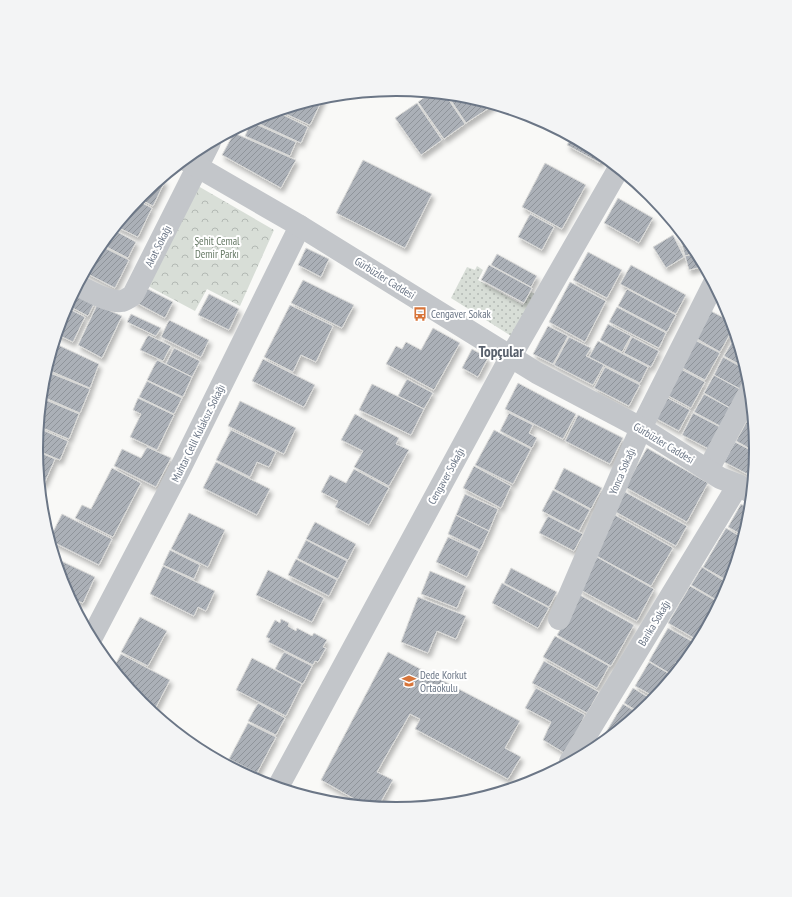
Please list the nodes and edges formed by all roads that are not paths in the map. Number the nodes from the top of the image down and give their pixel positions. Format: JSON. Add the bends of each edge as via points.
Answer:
{"nodes":[{"id":1,"x":191,"y":163,"type":"edge"},
{"id":2,"x":616,"y":173,"type":"edge"},
{"id":3,"x":300,"y":226,"type":"junction"},
{"id":4,"x":82,"y":287,"type":"edge"},
{"id":5,"x":711,"y":289,"type":"edge"},
{"id":6,"x":511,"y":356,"type":"junction"},
{"id":7,"x":746,"y":399,"type":"edge"},
{"id":8,"x":640,"y":428,"type":"junction"},
{"id":9,"x":708,"y":470,"type":"junction"},
{"id":10,"x":745,"y":489,"type":"edge"},
{"id":11,"x":559,"y":619,"type":"dead end"},
{"id":12,"x":94,"y":632,"type":"edge"},
{"id":13,"x":577,"y":751,"type":"edge"},
{"id":14,"x":281,"y":782,"type":"edge"}],
"edges":[{"from":1,"to":3,"type":"street","name":"Gürbüzler Caddesi"},
{"from":1,"to":4,"type":"street","name":"Akat Sokağı","via":[[133,295],[117,301]]},
{"from":2,"to":6,"type":"street","name":"Cengaver Sokağı"},
{"from":3,"to":6,"type":"street","name":"Gürbüzler Caddesi"},
{"from":3,"to":12,"type":"street","name":"Muhtar Celil Kulaksız Sokağı","via":[[184,462]]},
{"from":5,"to":8,"type":"street","name":"Yonca Sokağı"},
{"from":6,"to":8,"type":"street","name":"Gürbüzler Caddesi","via":[[537,373]]},
{"from":6,"to":14,"type":"street","name":"Cengaver Sokağı"},
{"from":7,"to":9,"type":"street"},
{"from":8,"to":9,"type":"street","name":"Gürbüzler Caddesi"},
{"from":8,"to":11,"type":"street","name":"Yonca Sokağı"},
{"from":9,"to":10,"type":"street","name":"Gürbüzler Caddesi"},
{"from":10,"to":13,"type":"street","name":"Barika Sokağı"}]}
